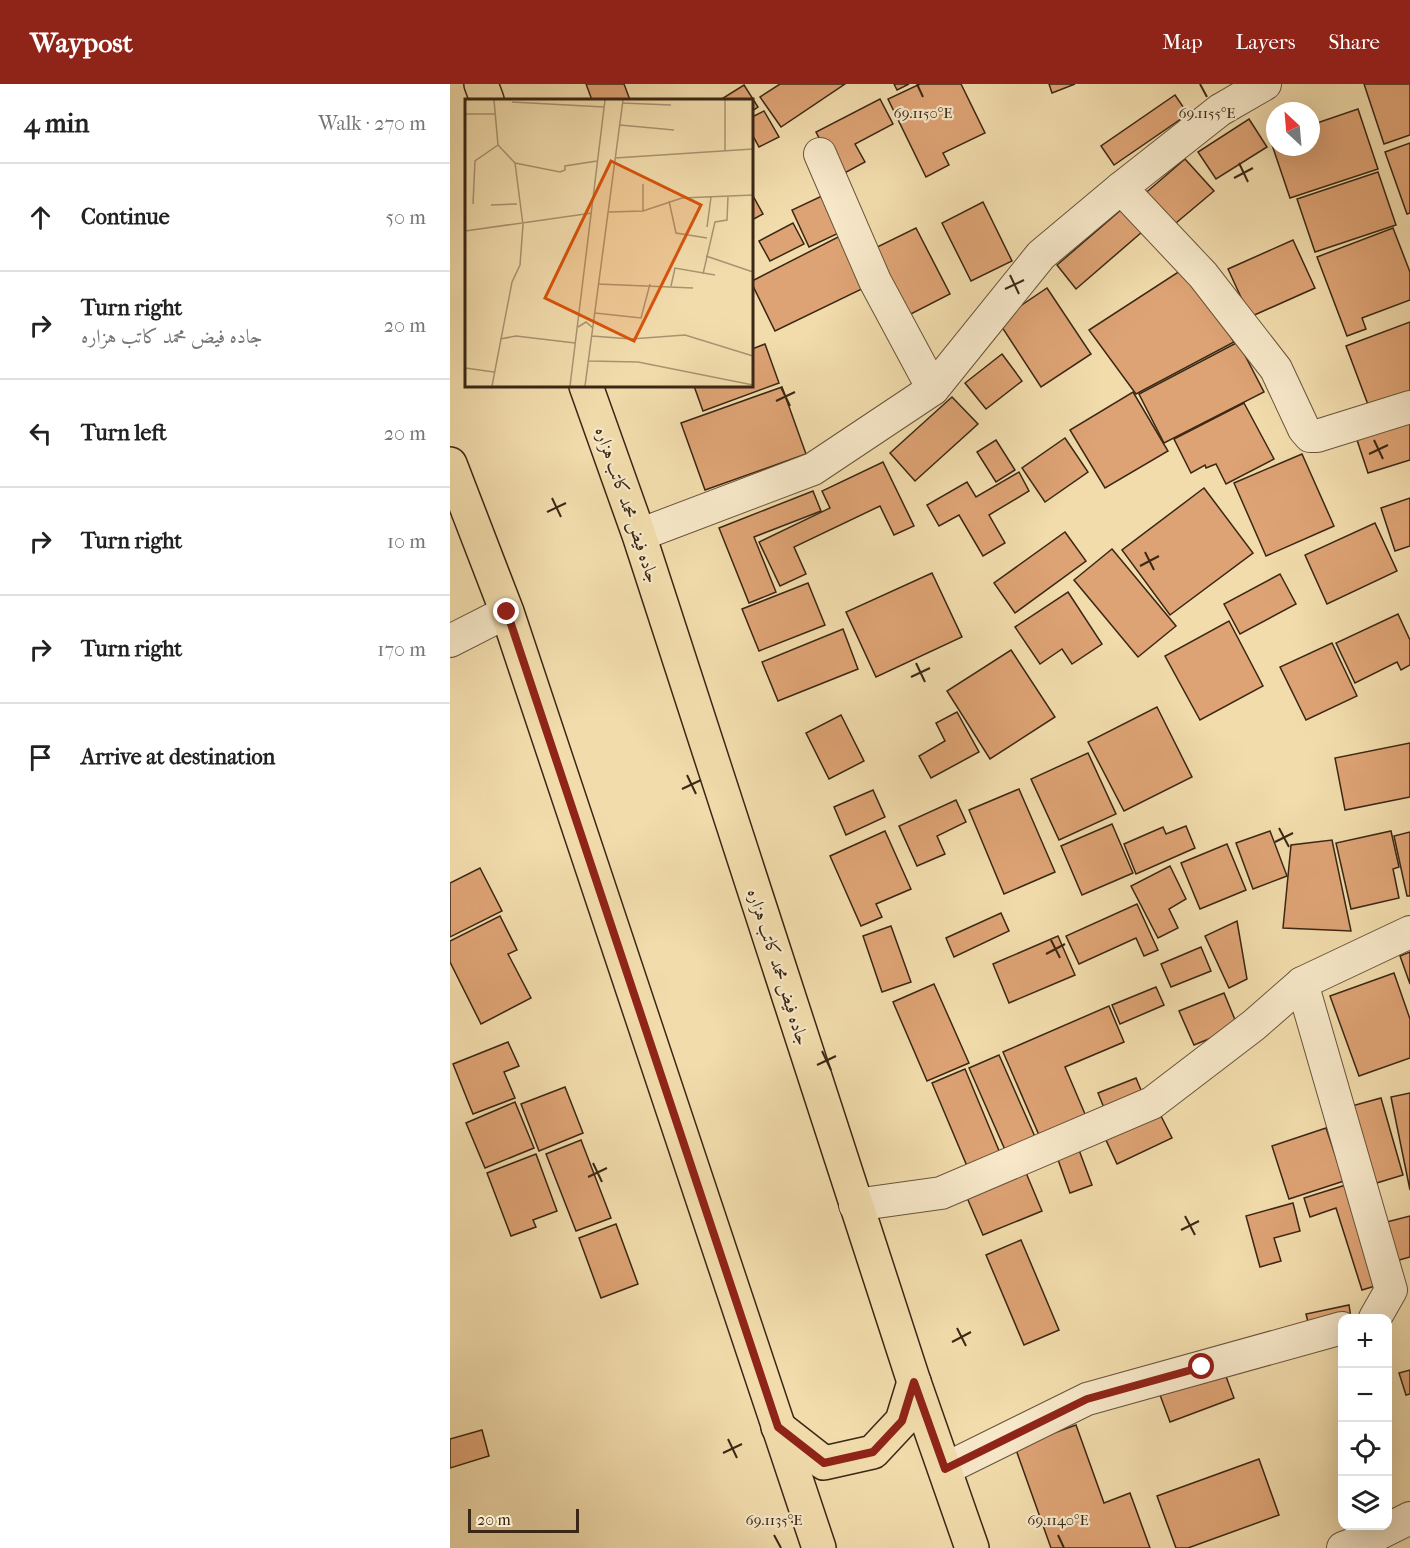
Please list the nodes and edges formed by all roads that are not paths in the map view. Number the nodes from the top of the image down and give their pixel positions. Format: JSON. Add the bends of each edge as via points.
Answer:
{"nodes":[{"id":1,"x":481,"y":84,"type":"edge"},
{"id":2,"x":1265,"y":84,"type":"edge"},
{"id":3,"x":487,"y":99,"type":"edge"},
{"id":4,"x":820,"y":154,"type":"dead end"},
{"id":5,"x":1120,"y":188,"type":"junction"},
{"id":6,"x":586,"y":387,"type":"edge"},
{"id":7,"x":933,"y":389,"type":"junction"},
{"id":8,"x":1410,"y":407,"type":"edge"},
{"id":9,"x":450,"y":464,"type":"edge"},
{"id":10,"x":639,"y":535,"type":"junction"},
{"id":11,"x":507,"y":612,"type":"junction"},
{"id":12,"x":450,"y":641,"type":"edge"},
{"id":13,"x":1410,"y":932,"type":"edge"},
{"id":14,"x":1302,"y":983,"type":"junction"},
{"id":15,"x":855,"y":1204,"type":"junction"},
{"id":16,"x":1377,"y":1314,"type":"edge"},
{"id":17,"x":1338,"y":1329,"type":"edge"},
{"id":18,"x":914,"y":1382,"type":"junction"},
{"id":19,"x":778,"y":1427,"type":"junction"},
{"id":20,"x":945,"y":1469,"type":"junction"},
{"id":21,"x":1410,"y":1518,"type":"edge"},
{"id":22,"x":819,"y":1548,"type":"edge"},
{"id":23,"x":972,"y":1548,"type":"edge"},
{"id":24,"x":1343,"y":1548,"type":"edge"}],
"edges":[{"from":1,"to":3,"type":"main road"},
{"from":2,"to":5,"type":"street","via":[[1220,110]]},
{"from":4,"to":7,"type":"street","via":[[875,280]]},
{"from":5,"to":7,"type":"street","via":[[1041,255]]},
{"from":5,"to":8,"type":"street","via":[[1203,274],[1276,369],[1310,435]]},
{"from":6,"to":10,"type":"main road","name":"جاده فیض محمد کاتب هزاره"},
{"from":7,"to":10,"type":"street","via":[[813,469]]},
{"from":9,"to":11,"type":"main road"},
{"from":10,"to":15,"type":"main road","name":"جاده فیض محمد کاتب هزاره"},
{"from":11,"to":12,"type":"street"},
{"from":11,"to":19,"type":"main road"},
{"from":13,"to":14,"type":"street"},
{"from":14,"to":15,"type":"street","via":[[1152,1103],[941,1193]]},
{"from":14,"to":16,"type":"street","via":[[1392,1290]]},
{"from":15,"to":18,"type":"main road","name":"جاده فیض محمد کاتب هزاره"},
{"from":17,"to":20,"type":"street","via":[[1087,1399]]},
{"from":18,"to":19,"type":"main road","via":[[902,1421],[873,1452],[824,1463]]},
{"from":18,"to":20,"type":"main road","name":"جاده فیض محمد کاتب هزاره"},
{"from":19,"to":22,"type":"main road"},
{"from":20,"to":23,"type":"main road","name":"جاده فیض محمد کاتب هزاره"},
{"from":21,"to":24,"type":"street"}]}
